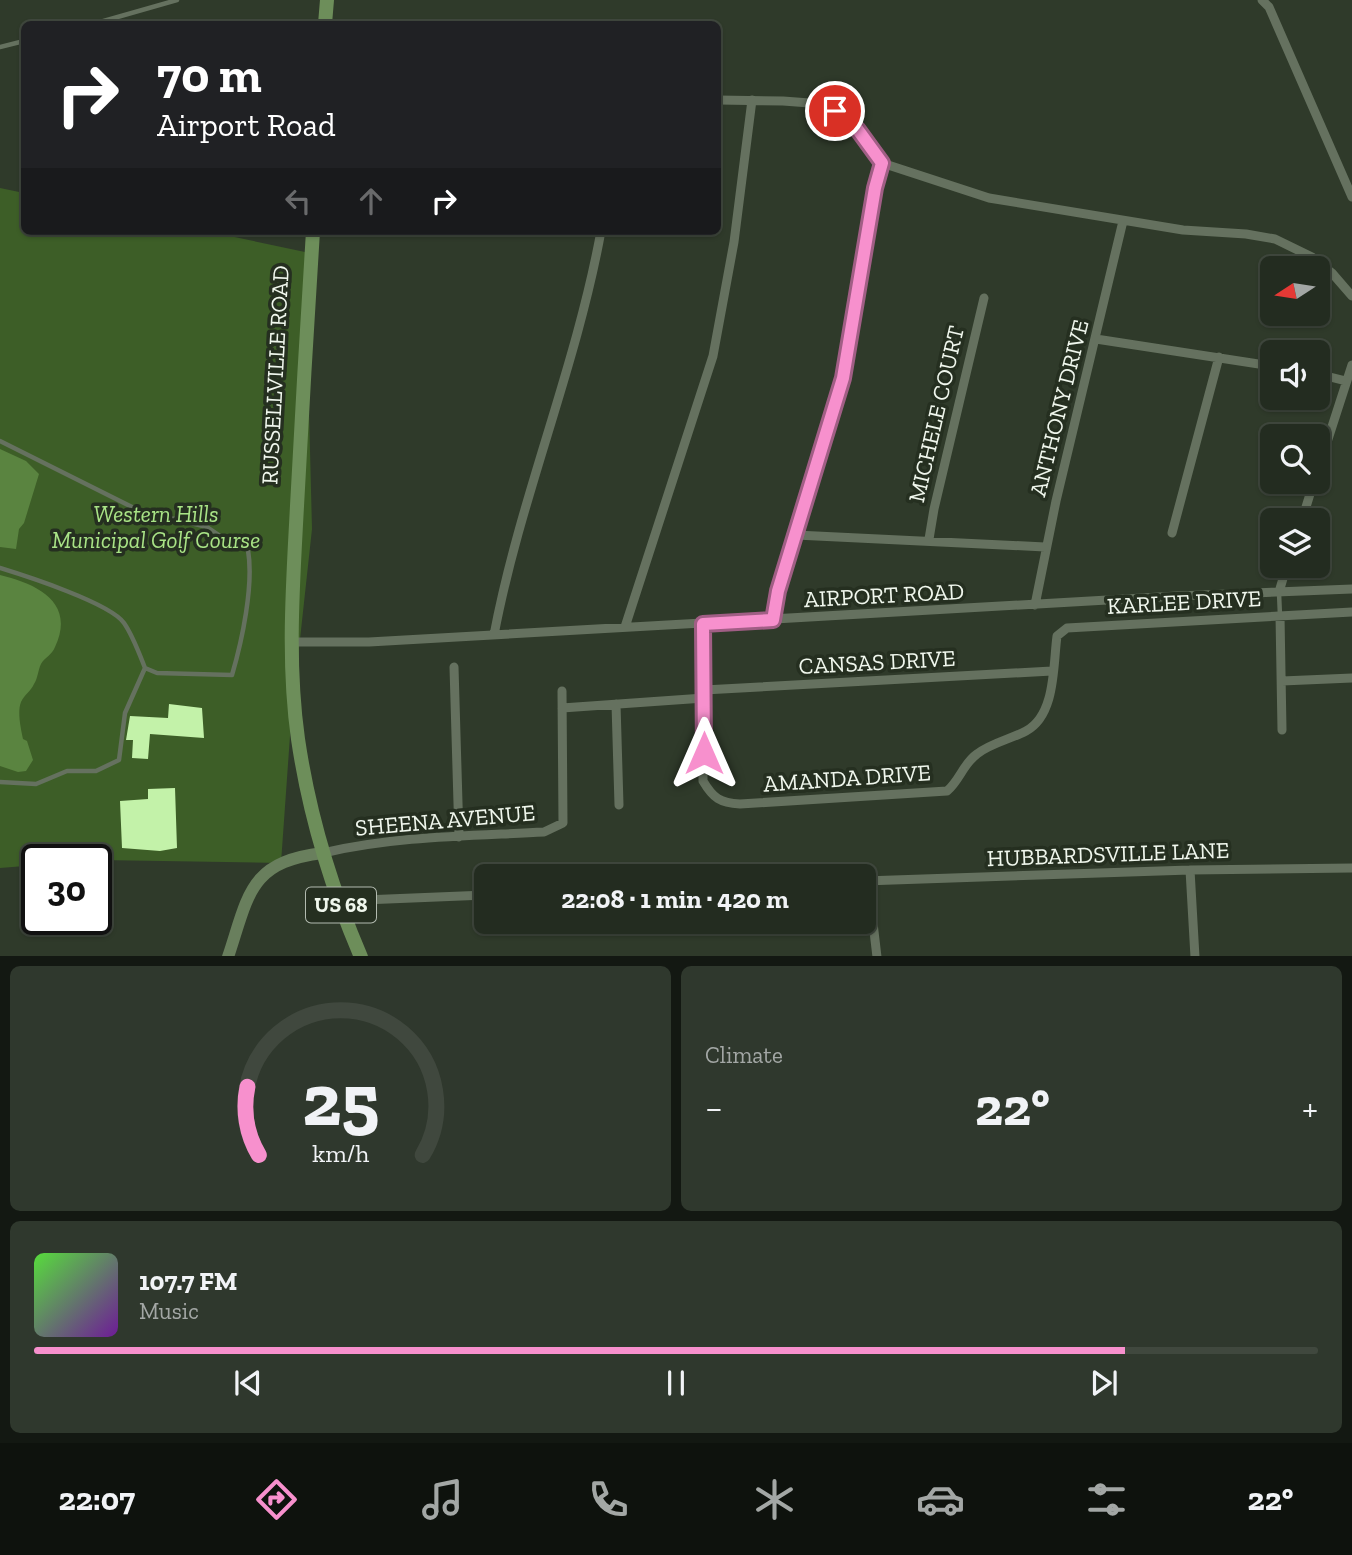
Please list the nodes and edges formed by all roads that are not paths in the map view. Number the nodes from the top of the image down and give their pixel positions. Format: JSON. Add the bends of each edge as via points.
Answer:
{"nodes":[{"id":1,"x":177,"y":0,"type":"edge"},
{"id":2,"x":319,"y":0,"type":"edge"},
{"id":3,"x":327,"y":0,"type":"edge"},
{"id":4,"x":1262,"y":0,"type":"edge"},
{"id":5,"x":104,"y":21,"type":"edge"},
{"id":6,"x":318,"y":21,"type":"edge"},
{"id":7,"x":325,"y":21,"type":"edge"},
{"id":8,"x":21,"y":42,"type":"edge"},
{"id":9,"x":0,"y":47,"type":"edge"},
{"id":10,"x":721,"y":100,"type":"edge"},
{"id":11,"x":752,"y":100,"type":"junction"},
{"id":12,"x":882,"y":163,"type":"junction"},
{"id":13,"x":1352,"y":197,"type":"edge"},
{"id":14,"x":1123,"y":221,"type":"junction"},
{"id":15,"x":306,"y":235,"type":"edge"},
{"id":16,"x":313,"y":235,"type":"edge"},
{"id":17,"x":600,"y":235,"type":"edge"},
{"id":18,"x":1352,"y":296,"type":"edge"},
{"id":19,"x":984,"y":298,"type":"dead end"},
{"id":20,"x":1096,"y":339,"type":"junction"},
{"id":21,"x":1219,"y":357,"type":"junction"},
{"id":22,"x":1260,"y":364,"type":"edge"},
{"id":23,"x":1352,"y":365,"type":"edge"},
{"id":24,"x":1330,"y":377,"type":"edge"},
{"id":25,"x":1346,"y":380,"type":"junction"},
{"id":26,"x":1330,"y":431,"type":"edge"},
{"id":27,"x":0,"y":441,"type":"edge"},
{"id":28,"x":1172,"y":533,"type":"dead end"},
{"id":29,"x":796,"y":535,"type":"junction"},
{"id":30,"x":929,"y":540,"type":"junction"},
{"id":31,"x":1045,"y":547,"type":"junction"},
{"id":32,"x":0,"y":568,"type":"edge"},
{"id":33,"x":1283,"y":578,"type":"edge"},
{"id":34,"x":1352,"y":589,"type":"edge"},
{"id":35,"x":1279,"y":592,"type":"junction"},
{"id":36,"x":1035,"y":606,"type":"junction"},
{"id":37,"x":1352,"y":612,"type":"edge"},
{"id":38,"x":1280,"y":616,"type":"junction"},
{"id":39,"x":773,"y":620,"type":"junction"},
{"id":40,"x":703,"y":624,"type":"junction"},
{"id":41,"x":625,"y":627,"type":"junction"},
{"id":42,"x":494,"y":635,"type":"junction"},
{"id":43,"x":292,"y":642,"type":"junction"},
{"id":44,"x":454,"y":667,"type":"dead end"},
{"id":45,"x":145,"y":668,"type":"junction"},
{"id":46,"x":1052,"y":671,"type":"junction"},
{"id":47,"x":1352,"y":678,"type":"edge"},
{"id":48,"x":1282,"y":681,"type":"junction"},
{"id":49,"x":562,"y":691,"type":"dead end"},
{"id":50,"x":704,"y":694,"type":"junction"},
{"id":51,"x":616,"y":704,"type":"junction"},
{"id":52,"x":562,"y":708,"type":"junction"},
{"id":53,"x":1282,"y":730,"type":"dead end"},
{"id":54,"x":0,"y":782,"type":"edge"},
{"id":55,"x":619,"y":805,"type":"dead end"},
{"id":56,"x":459,"y":837,"type":"junction"},
{"id":57,"x":320,"y":853,"type":"junction"},
{"id":58,"x":1352,"y":868,"type":"edge"},
{"id":59,"x":1190,"y":870,"type":"junction"},
{"id":60,"x":876,"y":881,"type":"edge"},
{"id":61,"x":474,"y":895,"type":"edge"},
{"id":62,"x":339,"y":901,"type":"junction"},
{"id":63,"x":874,"y":934,"type":"edge"},
{"id":64,"x":228,"y":956,"type":"edge"},
{"id":65,"x":355,"y":956,"type":"edge"},
{"id":66,"x":361,"y":956,"type":"edge"},
{"id":67,"x":877,"y":956,"type":"edge"},
{"id":68,"x":1195,"y":956,"type":"edge"}],
"edges":[{"from":1,"to":5,"type":"lane"},
{"from":2,"to":6,"type":"main road"},
{"from":3,"to":7,"type":"main road"},
{"from":4,"to":13,"type":"street","via":[[1269,6]]},
{"from":8,"to":9,"type":"lane"},
{"from":10,"to":11,"type":"street"},
{"from":11,"to":12,"type":"street","via":[[823,104],[847,119]]},
{"from":11,"to":41,"type":"street","via":[[713,356]]},
{"from":12,"to":14,"type":"street","via":[[989,198]]},
{"from":12,"to":29,"type":"street","via":[[843,378]]},
{"from":14,"to":18,"type":"street","via":[[1275,239],[1312,257]]},
{"from":14,"to":20,"type":"street","name":"ANTHONY DRIVE"},
{"from":15,"to":57,"type":"main road","name":"RUSSELLVILLE ROAD","number":"US 68","via":[[287,559],[286,662],[301,789]]},
{"from":16,"to":43,"type":"main road","name":"RUSSELLVILLE ROAD","number":"US 68"},
{"from":17,"to":42,"type":"street","via":[[574,348]]},
{"from":19,"to":30,"type":"street","name":"MICHELE COURT"},
{"from":20,"to":21,"type":"street"},
{"from":20,"to":31,"type":"street","name":"ANTHONY DRIVE"},
{"from":21,"to":22,"type":"street"},
{"from":21,"to":28,"type":"street"},
{"from":23,"to":25,"type":"street"},
{"from":24,"to":25,"type":"street"},
{"from":25,"to":26,"type":"street"},
{"from":27,"to":45,"type":"lane","via":[[138,510],[207,527],[248,550],[251,567],[242,640],[232,676],[157,673]]},
{"from":29,"to":30,"type":"street"},
{"from":29,"to":39,"type":"street"},
{"from":30,"to":31,"type":"street"},
{"from":31,"to":36,"type":"street","name":"ANTHONY DRIVE"},
{"from":32,"to":45,"type":"lane","via":[[42,581],[123,621]]},
{"from":33,"to":35,"type":"street"},
{"from":34,"to":35,"type":"street","name":"AIRPORT ROAD"},
{"from":35,"to":36,"type":"street","name":"AIRPORT ROAD"},
{"from":35,"to":38,"type":"lane"},
{"from":36,"to":39,"type":"street","name":"AIRPORT ROAD"},
{"from":37,"to":38,"type":"street","name":"KARLEE DRIVE"},
{"from":38,"to":46,"type":"street","name":"KARLEE DRIVE","via":[[1067,628],[1057,636]]},
{"from":38,"to":48,"type":"street"},
{"from":39,"to":40,"type":"street","name":"AIRPORT ROAD"},
{"from":40,"to":41,"type":"street","name":"AIRPORT ROAD"},
{"from":40,"to":50,"type":"street","name":"AMANDA DRIVE"},
{"from":41,"to":42,"type":"street","name":"AIRPORT ROAD"},
{"from":42,"to":43,"type":"street","name":"AIRPORT ROAD"},
{"from":43,"to":57,"type":"main road","name":"RUSSELLVILLE ROAD","number":"US 68","via":[[298,739]]},
{"from":44,"to":56,"type":"street"},
{"from":45,"to":54,"type":"lane","via":[[125,713],[120,760],[114,765],[96,771],[67,771],[36,785]]},
{"from":46,"to":50,"type":"street","name":"CANSAS DRIVE"},
{"from":46,"to":50,"type":"street","name":"AMANDA DRIVE","via":[[1044,714],[1030,729],[979,752],[947,791],[893,796],[740,804],[714,798],[703,781]]},
{"from":47,"to":48,"type":"street"},
{"from":48,"to":53,"type":"street"},
{"from":49,"to":52,"type":"street","name":"SHEENA AVENUE"},
{"from":50,"to":51,"type":"street","name":"CANSAS DRIVE"},
{"from":51,"to":52,"type":"street","name":"CANSAS DRIVE"},
{"from":51,"to":55,"type":"street"},
{"from":52,"to":56,"type":"street","name":"SHEENA AVENUE","via":[[563,822],[544,832]]},
{"from":56,"to":57,"type":"street","name":"SHEENA AVENUE"},
{"from":57,"to":62,"type":"main road","number":"US 68"},
{"from":57,"to":64,"type":"main road","via":[[296,856],[266,871],[256,882]]},
{"from":57,"to":65,"type":"main road","number":"US 68","via":[[333,903]]},
{"from":58,"to":59,"type":"street","name":"HUBBARDSVILLE LANE"},
{"from":59,"to":60,"type":"street","name":"HUBBARDSVILLE LANE"},
{"from":59,"to":68,"type":"street"},
{"from":61,"to":62,"type":"street"},
{"from":62,"to":66,"type":"main road","number":"US 68"},
{"from":63,"to":67,"type":"street"}]}
